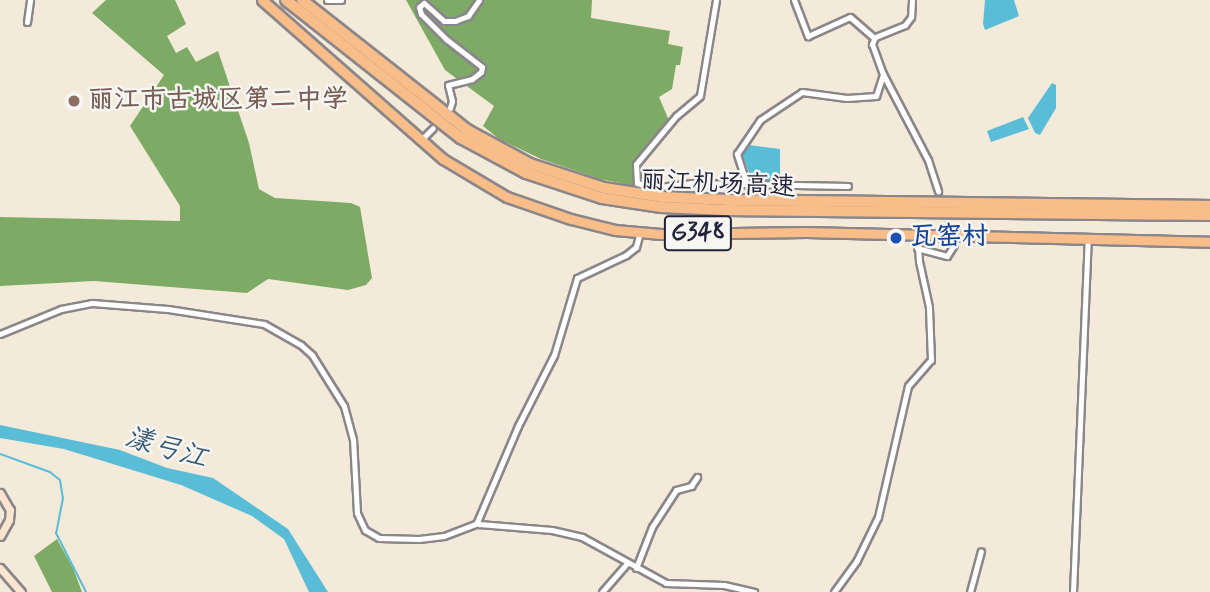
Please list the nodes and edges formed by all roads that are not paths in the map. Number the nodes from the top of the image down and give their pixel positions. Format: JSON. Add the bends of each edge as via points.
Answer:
{"nodes":[{"id":1,"x":30,"y":0,"type":"edge"},
{"id":2,"x":262,"y":0,"type":"edge"},
{"id":3,"x":302,"y":0,"type":"edge"},
{"id":4,"x":327,"y":0,"type":"edge"},
{"id":5,"x":341,"y":0,"type":"edge"},
{"id":6,"x":479,"y":0,"type":"edge"},
{"id":7,"x":716,"y":0,"type":"edge"},
{"id":8,"x":794,"y":0,"type":"edge"},
{"id":9,"x":912,"y":0,"type":"edge"},
{"id":10,"x":282,"y":7,"type":"edge"},
{"id":11,"x":27,"y":22,"type":"dead end"},
{"id":12,"x":874,"y":38,"type":"junction"},
{"id":13,"x":883,"y":74,"type":"junction"},
{"id":14,"x":450,"y":108,"type":"dead end"},
{"id":15,"x":433,"y":128,"type":"dead end"},
{"id":16,"x":420,"y":141,"type":"junction"},
{"id":17,"x":747,"y":185,"type":"junction"},
{"id":18,"x":848,"y":186,"type":"dead end"},
{"id":19,"x":938,"y":191,"type":"tunnel mouth"},
{"id":20,"x":1210,"y":206,"type":"edge"},
{"id":21,"x":1210,"y":215,"type":"edge"},
{"id":22,"x":640,"y":232,"type":"junction"},
{"id":23,"x":917,"y":235,"type":"junction"},
{"id":24,"x":1088,"y":241,"type":"junction"},
{"id":25,"x":1210,"y":242,"type":"edge"},
{"id":26,"x":954,"y":245,"type":"dead end"},
{"id":27,"x":917,"y":248,"type":"junction"},
{"id":28,"x":0,"y":334,"type":"edge"},
{"id":29,"x":697,"y":477,"type":"dead end"},
{"id":30,"x":0,"y":493,"type":"edge"},
{"id":31,"x":478,"y":523,"type":"junction"},
{"id":32,"x":0,"y":536,"type":"edge"},
{"id":33,"x":981,"y":551,"type":"dead end"},
{"id":34,"x":627,"y":563,"type":"junction"},
{"id":35,"x":0,"y":568,"type":"edge"},
{"id":36,"x":636,"y":568,"type":"junction"},
{"id":37,"x":21,"y":592,"type":"edge"},
{"id":38,"x":602,"y":592,"type":"edge"},
{"id":39,"x":754,"y":592,"type":"edge"},
{"id":40,"x":834,"y":592,"type":"edge"},
{"id":41,"x":970,"y":592,"type":"edge"},
{"id":42,"x":1073,"y":592,"type":"edge"}],
"edges":[{"from":1,"to":11,"type":"street"},
{"from":2,"to":10,"type":"highway","number":"G348"},
{"from":3,"to":20,"type":"highway","name":"丽江机场高速","via":[[467,130],[530,164],[604,188],[728,200]]},
{"from":4,"to":5,"type":"street"},
{"from":6,"to":14,"type":"street","via":[[468,16],[455,21],[444,21],[424,3],[419,7],[446,39],[482,67],[476,76],[448,85]]},
{"from":7,"to":17,"type":"street","via":[[700,96],[676,116],[636,164],[636,181],[648,188],[687,183]]},
{"from":8,"to":12,"type":"street","via":[[808,36],[850,17]]},
{"from":9,"to":12,"type":"street","via":[[911,17],[905,25]]},
{"from":10,"to":16,"type":"highway","number":"G348"},
{"from":10,"to":21,"type":"highway","name":"丽江机场高速","via":[[461,138],[526,173],[602,198],[725,210]]},
{"from":12,"to":13,"type":"street"},
{"from":13,"to":17,"type":"street","via":[[876,96],[847,98],[802,92],[765,116],[737,154]]},
{"from":13,"to":19,"type":"street","via":[[923,149]]},
{"from":15,"to":16,"type":"street"},
{"from":16,"to":22,"type":"highway","number":"G348","via":[[466,174],[522,203],[593,225]]},
{"from":17,"to":18,"type":"street"},
{"from":22,"to":23,"type":"highway","number":"G348"},
{"from":22,"to":31,"type":"street","via":[[636,247],[626,255],[577,278],[554,355],[518,426]]},
{"from":23,"to":24,"type":"highway","number":"G348"},
{"from":23,"to":27,"type":"street"},
{"from":24,"to":25,"type":"highway","number":"G348"},
{"from":24,"to":42,"type":"street"},
{"from":26,"to":27,"type":"street","via":[[947,256]]},
{"from":27,"to":40,"type":"street","via":[[929,307],[931,360],[908,386],[878,517],[858,560]]},
{"from":28,"to":31,"type":"street","via":[[68,306],[92,303],[264,324],[312,355],[344,406],[353,439],[357,513],[368,533],[379,538],[419,539],[444,536]]},
{"from":29,"to":36,"type":"street","via":[[691,486],[677,490],[652,527]]},
{"from":30,"to":32,"type":"main road","via":[[10,510]]},
{"from":31,"to":34,"type":"street","via":[[570,533],[593,541]]},
{"from":33,"to":41,"type":"street"},
{"from":34,"to":36,"type":"street"},
{"from":34,"to":38,"type":"street"},
{"from":35,"to":37,"type":"main road"},
{"from":36,"to":39,"type":"street","via":[[666,583],[724,585]]}]}
